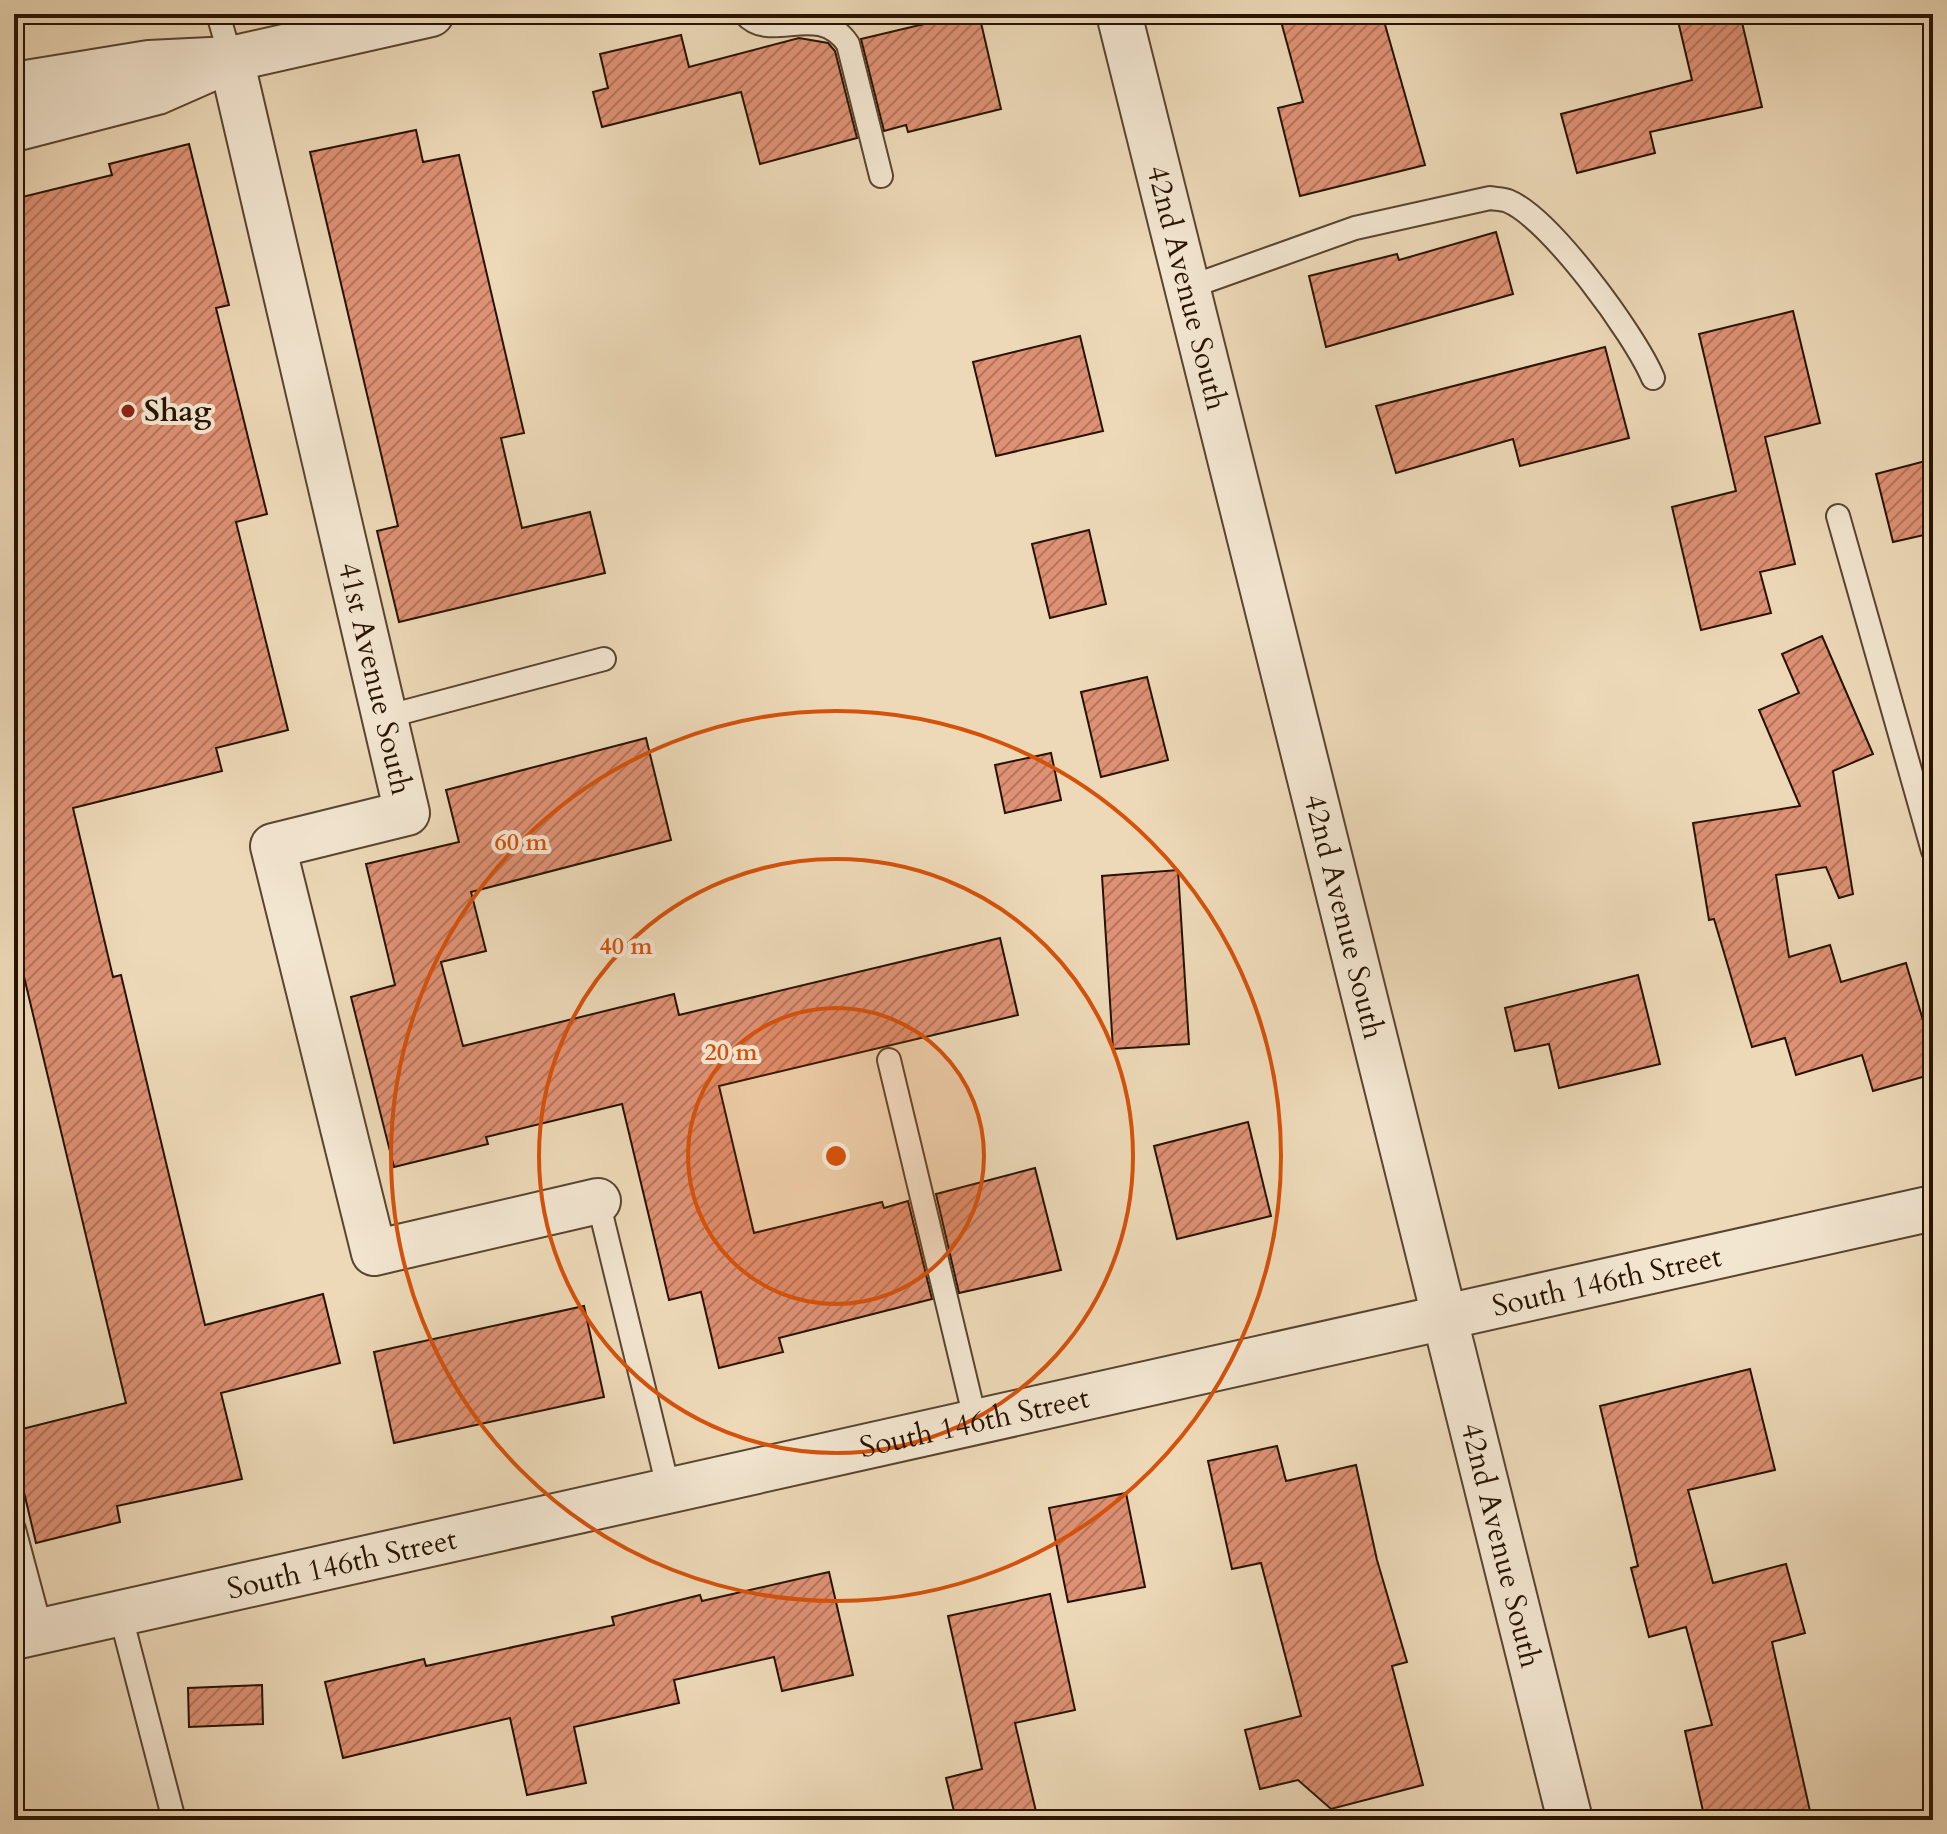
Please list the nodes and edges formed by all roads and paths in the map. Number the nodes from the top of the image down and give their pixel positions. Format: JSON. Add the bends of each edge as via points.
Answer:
{"nodes":[{"id":1,"x":218,"y":14,"type":"edge"},
{"id":2,"x":431,"y":14,"type":"edge"},
{"id":3,"x":745,"y":14,"type":"edge"},
{"id":4,"x":1119,"y":14,"type":"edge"},
{"id":5,"x":231,"y":59,"type":"junction"},
{"id":6,"x":14,"y":85,"type":"edge"},
{"id":7,"x":14,"y":129,"type":"edge"},
{"id":8,"x":881,"y":176,"type":"dead end"},
{"id":9,"x":1187,"y":288,"type":"junction"},
{"id":10,"x":1653,"y":378,"type":"dead end"},
{"id":11,"x":1838,"y":516,"type":"dead end"},
{"id":12,"x":604,"y":659,"type":"dead end"},
{"id":13,"x":385,"y":717,"type":"junction"},
{"id":14,"x":1933,"y":851,"type":"edge"},
{"id":15,"x":889,"y":1060,"type":"dead end"},
{"id":16,"x":598,"y":1201,"type":"joint"},
{"id":17,"x":1933,"y":1208,"type":"edge"},
{"id":18,"x":1442,"y":1319,"type":"junction"},
{"id":19,"x":976,"y":1423,"type":"junction"},
{"id":20,"x":669,"y":1491,"type":"junction"},
{"id":21,"x":14,"y":1529,"type":"edge"},
{"id":22,"x":120,"y":1613,"type":"junction"},
{"id":23,"x":28,"y":1634,"type":"edge"},
{"id":24,"x":174,"y":1820,"type":"edge"},
{"id":25,"x":1570,"y":1820,"type":"edge"}],
"edges":[{"from":1,"to":5,"type":"lane"},
{"from":2,"to":5,"type":"street"},
{"from":3,"to":8,"type":"lane","via":[[764,24],[820,21],[838,29],[848,44]]},
{"from":4,"to":9,"type":"street","name":"42nd Avenue South"},
{"from":5,"to":6,"type":"street","via":[[149,63]]},
{"from":5,"to":7,"type":"street","via":[[157,92]]},
{"from":5,"to":13,"type":"street","name":"41st Avenue South"},
{"from":9,"to":10,"type":"lane","via":[[1355,228],[1490,198],[1509,201],[1600,293],[1641,349]]},
{"from":9,"to":18,"type":"street","name":"42nd Avenue South"},
{"from":11,"to":14,"type":"lane"},
{"from":12,"to":13,"type":"lane"},
{"from":13,"to":16,"type":"street","name":"41st Avenue South","via":[[407,813],[273,846],[374,1253]]},
{"from":15,"to":19,"type":"lane"},
{"from":16,"to":20,"type":"lane"},
{"from":17,"to":18,"type":"street","name":"South 146th Street"},
{"from":18,"to":19,"type":"street","name":"South 146th Street"},
{"from":18,"to":25,"type":"street","name":"42nd Avenue South"},
{"from":19,"to":20,"type":"street","name":"South 146th Street"},
{"from":20,"to":22,"type":"street","name":"South 146th Street"},
{"from":21,"to":23,"type":"lane"},
{"from":22,"to":23,"type":"street","name":"South 146th Street"},
{"from":22,"to":24,"type":"lane"}]}
